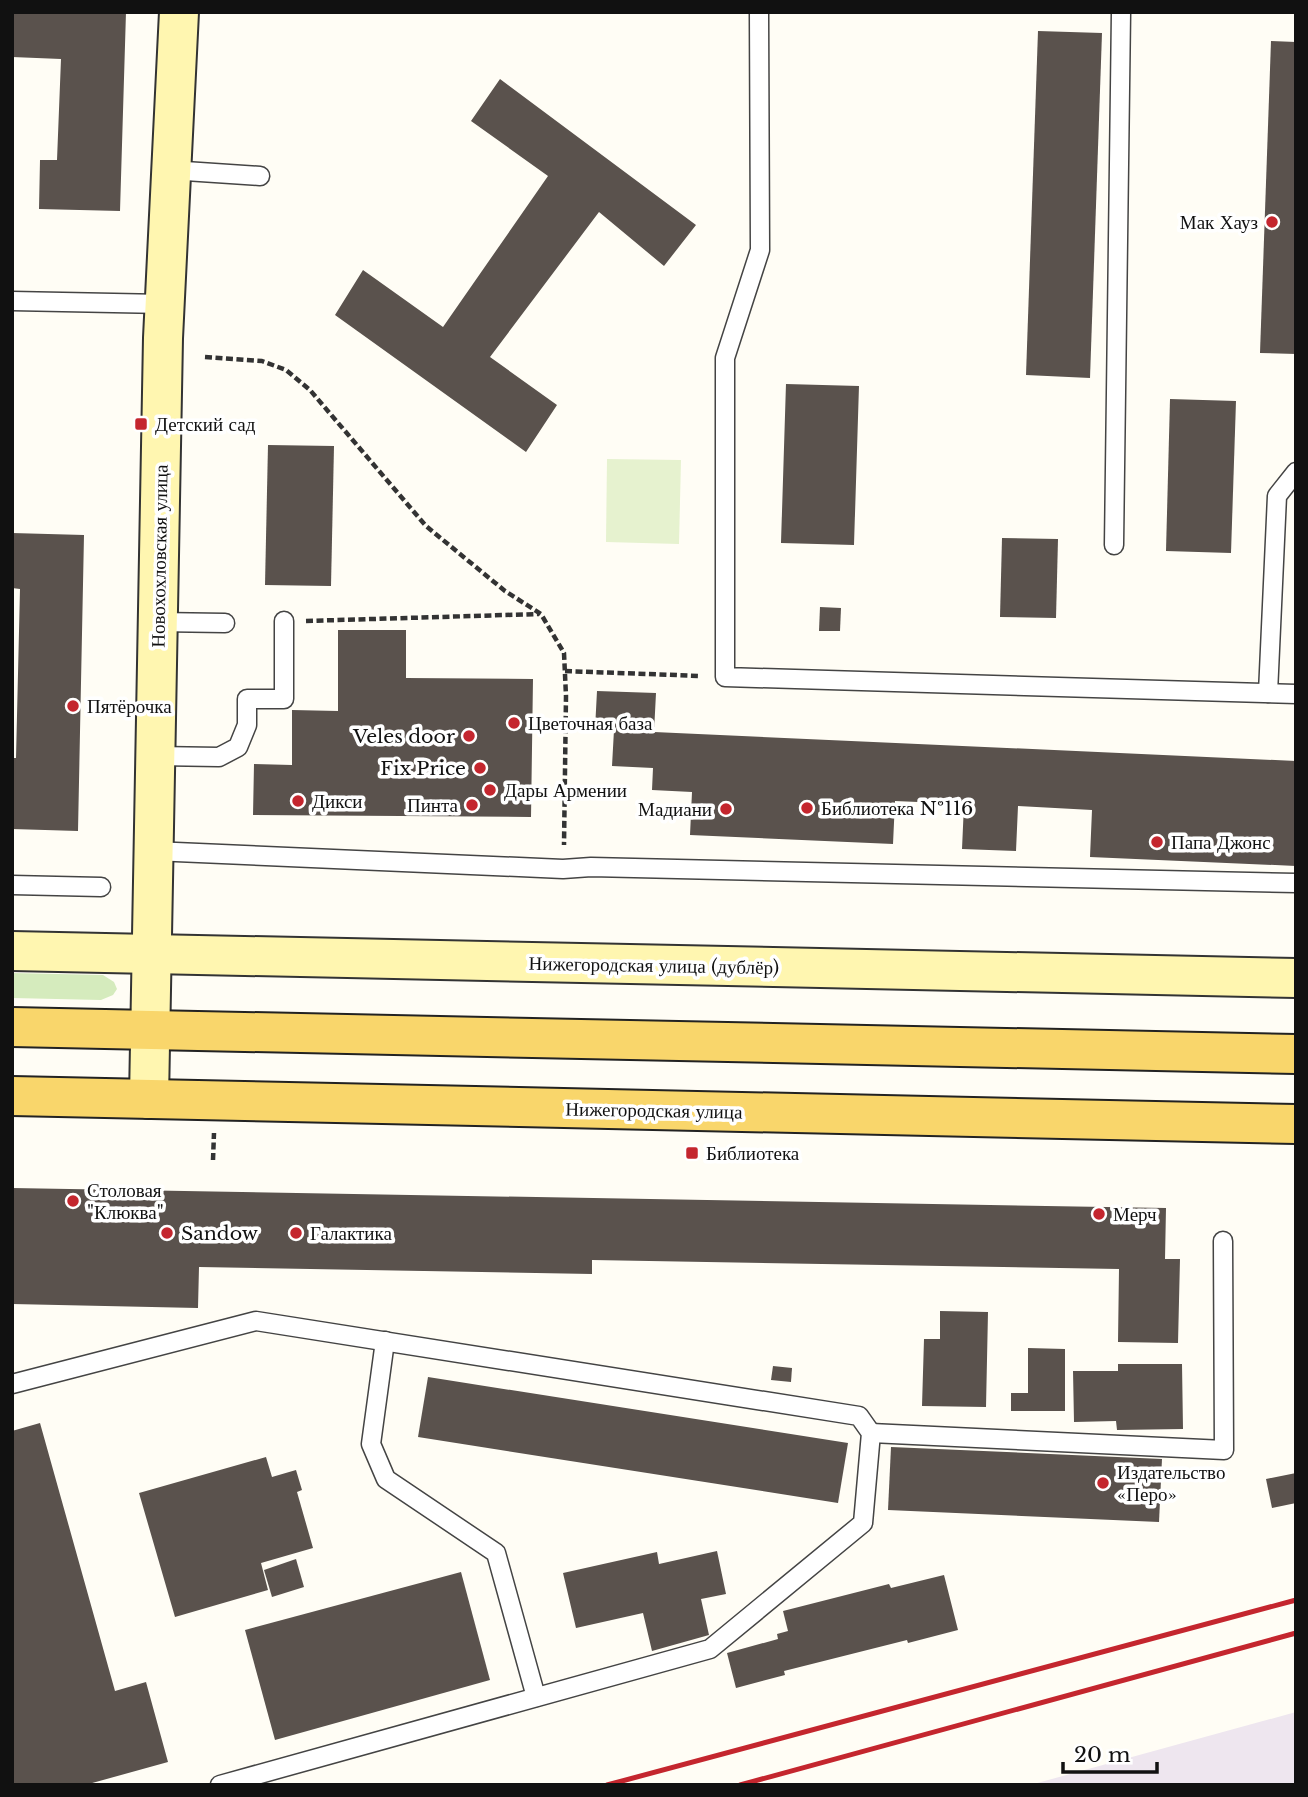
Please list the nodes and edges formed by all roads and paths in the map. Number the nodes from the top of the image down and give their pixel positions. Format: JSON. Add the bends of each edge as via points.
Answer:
{"nodes":[{"id":1,"x":179,"y":12,"type":"edge"},
{"id":2,"x":759,"y":12,"type":"edge"},
{"id":3,"x":1121,"y":12,"type":"edge"},
{"id":4,"x":170,"y":170,"type":"junction"},
{"id":5,"x":260,"y":176,"type":"dead end"},
{"id":6,"x":12,"y":301,"type":"edge"},
{"id":7,"x":164,"y":304,"type":"junction"},
{"id":8,"x":205,"y":357,"type":"dead end"},
{"id":9,"x":1296,"y":472,"type":"edge"},
{"id":10,"x":1114,"y":545,"type":"dead end"},
{"id":11,"x":541,"y":614,"type":"junction"},
{"id":12,"x":284,"y":621,"type":"joint"},
{"id":13,"x":157,"y":622,"type":"junction"},
{"id":14,"x":225,"y":623,"type":"dead end"},
{"id":15,"x":565,"y":671,"type":"junction"},
{"id":16,"x":725,"y":677,"type":"junction"},
{"id":17,"x":1268,"y":693,"type":"junction"},
{"id":18,"x":1296,"y":694,"type":"edge"},
{"id":19,"x":156,"y":756,"type":"junction"},
{"id":20,"x":153,"y":851,"type":"junction"},
{"id":21,"x":563,"y":869,"type":"junction"},
{"id":22,"x":1296,"y":883,"type":"edge"},
{"id":23,"x":12,"y":886,"type":"edge"},
{"id":24,"x":102,"y":887,"type":"dead end"},
{"id":25,"x":12,"y":951,"type":"edge"},
{"id":26,"x":152,"y":954,"type":"junction"},
{"id":27,"x":1296,"y":978,"type":"edge"},
{"id":28,"x":12,"y":1027,"type":"edge"},
{"id":29,"x":150,"y":1029,"type":"junction"},
{"id":30,"x":1296,"y":1054,"type":"edge"},
{"id":31,"x":12,"y":1096,"type":"edge"},
{"id":32,"x":149,"y":1099,"type":"junction"},
{"id":33,"x":1296,"y":1124,"type":"edge"},
{"id":34,"x":214,"y":1133,"type":"dead end"},
{"id":35,"x":213,"y":1160,"type":"dead end"},
{"id":36,"x":1223,"y":1241,"type":"dead end"},
{"id":37,"x":385,"y":1341,"type":"junction"},
{"id":38,"x":12,"y":1384,"type":"edge"},
{"id":39,"x":871,"y":1433,"type":"junction"},
{"id":40,"x":536,"y":1697,"type":"junction"},
{"id":41,"x":220,"y":1785,"type":"edge"}],
"edges":[{"from":1,"to":4,"type":"street","name":"Новохохловская улица"},
{"from":2,"to":16,"type":"lane","via":[[760,250],[725,358]]},
{"from":3,"to":10,"type":"lane"},
{"from":4,"to":5,"type":"lane"},
{"from":4,"to":7,"type":"street","name":"Новохохловская улица"},
{"from":6,"to":7,"type":"lane"},
{"from":7,"to":13,"type":"street","name":"Новохохловская улица"},
{"from":8,"to":11,"type":"path","via":[[262,361],[286,370],[310,390],[426,526],[505,591]]},
{"from":9,"to":17,"type":"lane","via":[[1278,496]]},
{"from":11,"to":12,"type":"path"},
{"from":11,"to":15,"type":"path","via":[[564,653]]},
{"from":12,"to":19,"type":"lane","via":[[284,699],[247,699],[247,724],[238,747],[219,757]]},
{"from":13,"to":14,"type":"lane"},
{"from":13,"to":19,"type":"street","name":"Новохохловская улица"},
{"from":15,"to":16,"type":"path"},
{"from":15,"to":21,"type":"path"},
{"from":16,"to":17,"type":"lane"},
{"from":17,"to":18,"type":"lane"},
{"from":19,"to":20,"type":"street","name":"Новохохловская улица"},
{"from":20,"to":21,"type":"lane"},
{"from":20,"to":26,"type":"street","name":"Новохохловская улица"},
{"from":21,"to":22,"type":"lane"},
{"from":23,"to":24,"type":"lane"},
{"from":25,"to":26,"type":"street","name":"Нижегородская улица (дублёр)"},
{"from":26,"to":27,"type":"street","name":"Нижегородская улица (дублёр)"},
{"from":26,"to":29,"type":"street","name":"Новохохловская улица"},
{"from":28,"to":29,"type":"main road"},
{"from":29,"to":30,"type":"main road"},
{"from":29,"to":32,"type":"street","name":"Новохохловская улица"},
{"from":31,"to":32,"type":"main road","name":"Нижегородская улица"},
{"from":32,"to":33,"type":"main road","name":"Нижегородская улица"},
{"from":34,"to":35,"type":"path"},
{"from":36,"to":39,"type":"lane","via":[[1224,1450]]},
{"from":37,"to":38,"type":"lane","via":[[256,1321]]},
{"from":37,"to":39,"type":"lane","via":[[859,1416]]},
{"from":37,"to":40,"type":"lane","via":[[370,1444],[386,1479],[496,1553]]},
{"from":39,"to":40,"type":"lane","via":[[863,1523],[710,1649]]},
{"from":40,"to":41,"type":"lane"}]}
